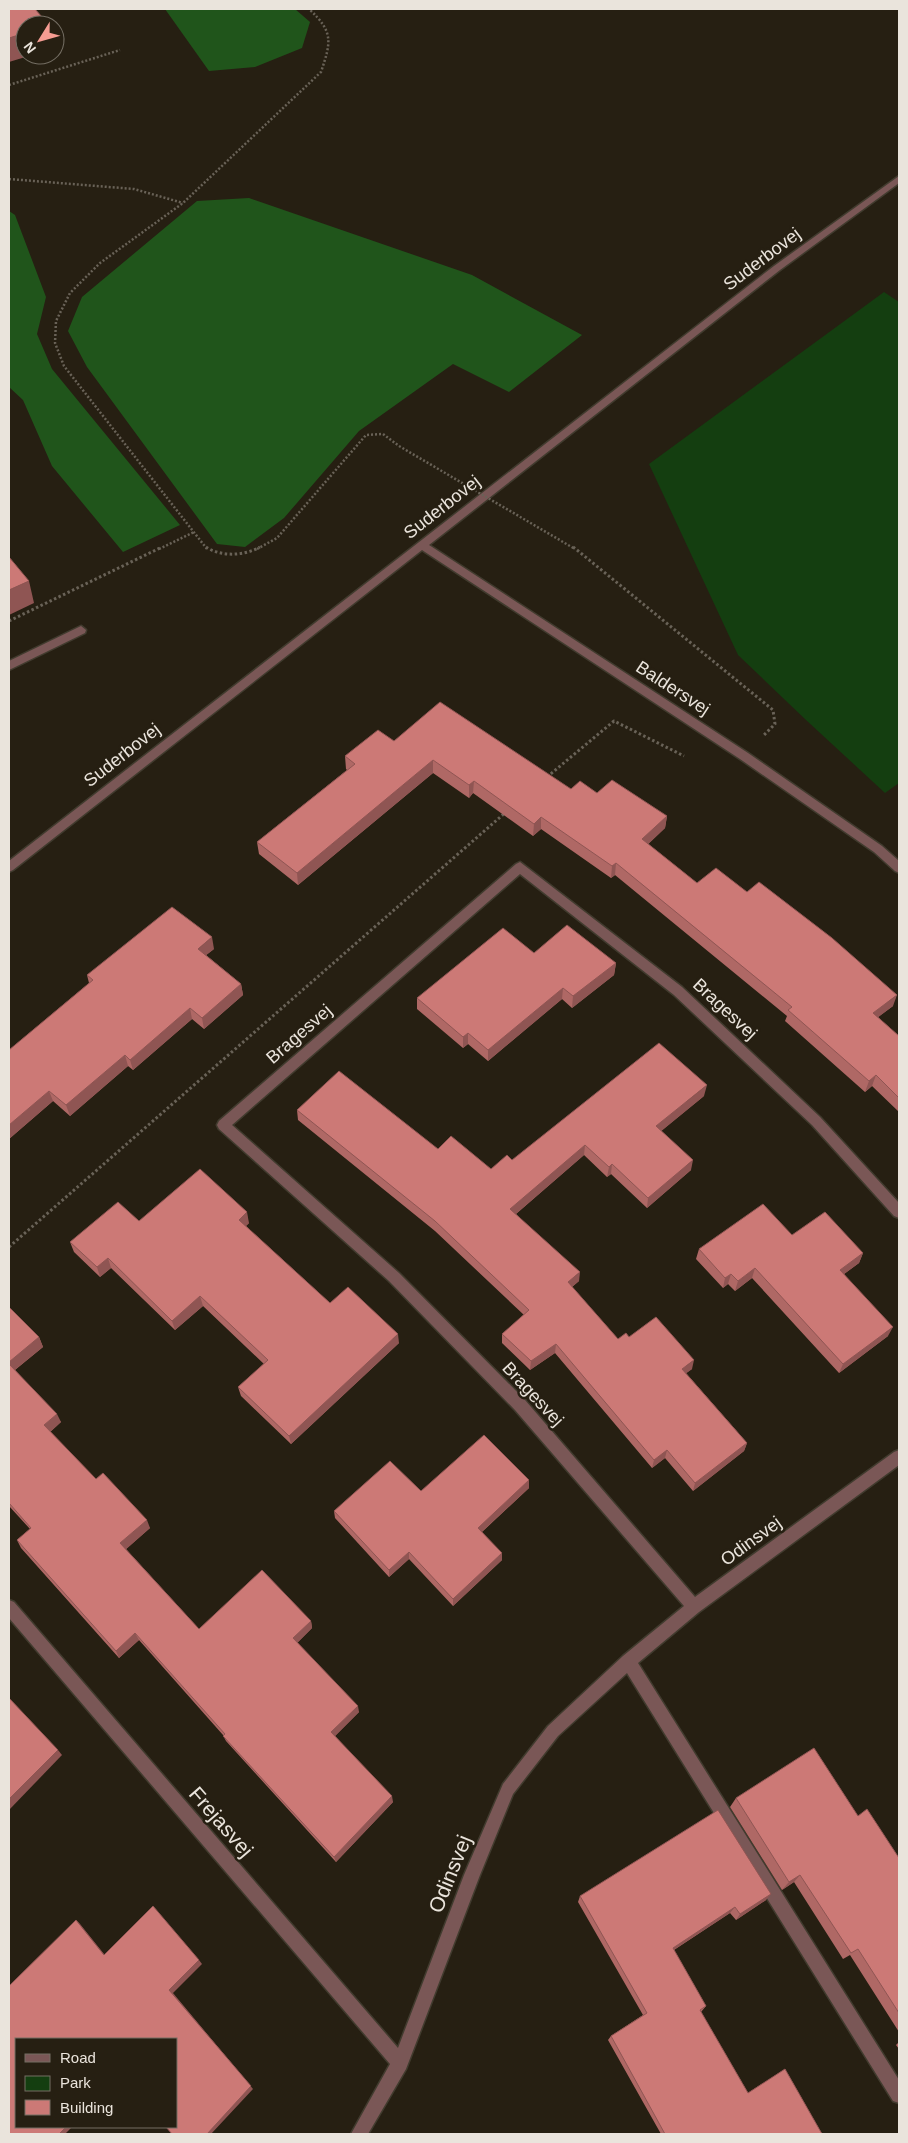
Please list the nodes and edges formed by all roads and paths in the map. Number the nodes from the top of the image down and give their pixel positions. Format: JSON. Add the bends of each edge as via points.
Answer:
{"nodes":[{"id":1,"x":309,"y":9,"type":"edge"},
{"id":2,"x":120,"y":50,"type":"dead end"},
{"id":3,"x":9,"y":85,"type":"edge"},
{"id":4,"x":9,"y":179,"type":"edge"},
{"id":5,"x":899,"y":179,"type":"edge"},
{"id":6,"x":183,"y":203,"type":"junction"},
{"id":7,"x":194,"y":532,"type":"junction"},
{"id":8,"x":421,"y":545,"type":"junction"},
{"id":9,"x":9,"y":621,"type":"edge"},
{"id":10,"x":81,"y":630,"type":"dead end"},
{"id":11,"x":9,"y":666,"type":"edge"},
{"id":12,"x":744,"y":756,"type":"junction"},
{"id":13,"x":693,"y":760,"type":"dead end"},
{"id":14,"x":546,"y":778,"type":"edge"},
{"id":15,"x":509,"y":810,"type":"edge"},
{"id":16,"x":9,"y":867,"type":"edge"},
{"id":17,"x":899,"y":868,"type":"edge"},
{"id":18,"x":899,"y":1212,"type":"edge"},
{"id":19,"x":9,"y":1247,"type":"edge"},
{"id":20,"x":899,"y":1457,"type":"edge"},
{"id":21,"x":694,"y":1607,"type":"junction"},
{"id":22,"x":9,"y":1608,"type":"edge"},
{"id":23,"x":628,"y":1660,"type":"junction"},
{"id":24,"x":400,"y":2064,"type":"junction"},
{"id":25,"x":899,"y":2095,"type":"edge"},
{"id":26,"x":359,"y":2134,"type":"edge"}],
"edges":[{"from":1,"to":6,"type":"path","via":[[320,19],[330,48],[321,72]]},
{"from":2,"to":3,"type":"path"},
{"from":4,"to":6,"type":"path","via":[[134,189]]},
{"from":5,"to":8,"type":"street","name":"Suderbovej","via":[[777,268]]},
{"from":6,"to":7,"type":"path","via":[[100,263],[70,293],[56,321],[56,343],[64,366]]},
{"from":7,"to":9,"type":"path"},
{"from":7,"to":12,"type":"path","bridge":true,"via":[[208,549],[231,555],[253,551],[277,538],[366,435],[383,434],[577,550],[773,710],[775,724]]},
{"from":8,"to":12,"type":"street","name":"Baldersvej"},
{"from":8,"to":16,"type":"street","name":"Suderbovej"},
{"from":10,"to":11,"type":"street"},
{"from":12,"to":17,"type":"street","name":"Baldersvej","via":[[878,849]]},
{"from":13,"to":14,"type":"path","via":[[614,721]]},
{"from":15,"to":19,"type":"path"},
{"from":18,"to":21,"type":"street","name":"Bragesvej","via":[[816,1121],[678,991],[520,866],[223,1125],[394,1278],[520,1404]]},
{"from":20,"to":21,"type":"street","name":"Odinsvej"},
{"from":21,"to":23,"type":"street","name":"Odinsvej"},
{"from":22,"to":24,"type":"street","name":"Frejasvej"},
{"from":23,"to":24,"type":"street","name":"Odinsvej","via":[[553,1731],[508,1789]]},
{"from":23,"to":25,"type":"street"},
{"from":24,"to":26,"type":"street","name":"Odinsvej"}]}
